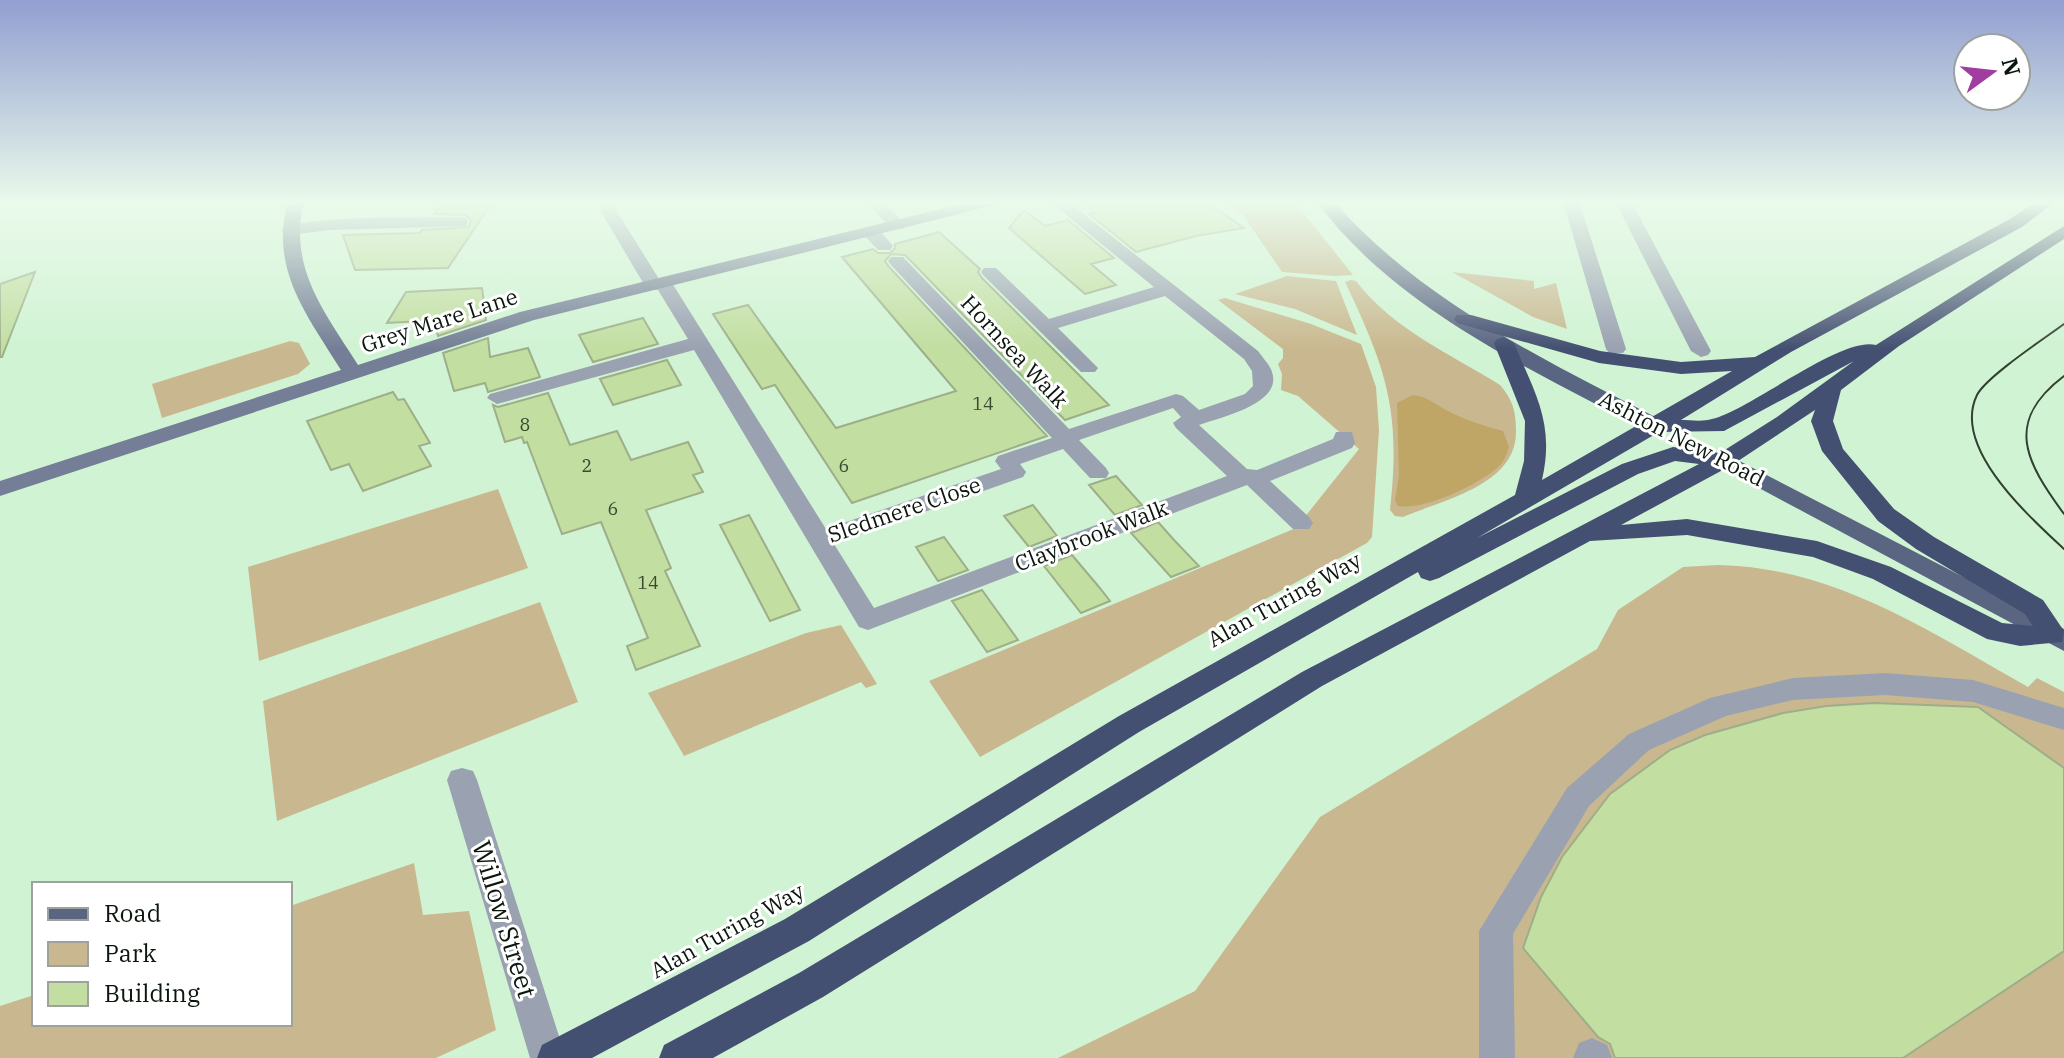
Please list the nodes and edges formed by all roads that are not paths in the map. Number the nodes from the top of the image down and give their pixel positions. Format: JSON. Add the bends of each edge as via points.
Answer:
{"nodes":[{"id":1,"x":292,"y":250,"type":"edge"},
{"id":2,"x":636,"y":250,"type":"edge"},
{"id":3,"x":858,"y":250,"type":"edge"},
{"id":4,"x":888,"y":250,"type":"edge"},
{"id":5,"x":1119,"y":250,"type":"edge"},
{"id":6,"x":1370,"y":250,"type":"edge"},
{"id":7,"x":1586,"y":250,"type":"edge"},
{"id":8,"x":1649,"y":250,"type":"edge"},
{"id":9,"x":1965,"y":250,"type":"edge"},
{"id":10,"x":2034,"y":250,"type":"edge"},
{"id":11,"x":990,"y":272,"type":"dead end"},
{"id":12,"x":659,"y":284,"type":"junction"},
{"id":13,"x":1168,"y":289,"type":"junction"},
{"id":14,"x":1464,"y":319,"type":"junction"},
{"id":15,"x":1045,"y":326,"type":"junction"},
{"id":16,"x":699,"y":342,"type":"junction"},
{"id":17,"x":1892,"y":342,"type":"junction"},
{"id":18,"x":1504,"y":343,"type":"junction"},
{"id":19,"x":1616,"y":349,"type":"dead end"},
{"id":20,"x":1701,"y":351,"type":"dead end"},
{"id":21,"x":1759,"y":362,"type":"junction"},
{"id":22,"x":1088,"y":368,"type":"dead end"},
{"id":23,"x":353,"y":373,"type":"junction"},
{"id":24,"x":1832,"y":386,"type":"junction"},
{"id":25,"x":497,"y":398,"type":"dead end"},
{"id":26,"x":1196,"y":419,"type":"junction"},
{"id":27,"x":1655,"y":426,"type":"junction"},
{"id":28,"x":1344,"y":437,"type":"dead end"},
{"id":29,"x":1066,"y":439,"type":"junction"},
{"id":30,"x":1724,"y":460,"type":"junction"},
{"id":31,"x":1098,"y":473,"type":"dead end"},
{"id":32,"x":1248,"y":478,"type":"junction"},
{"id":33,"x":0,"y":489,"type":"edge"},
{"id":34,"x":1526,"y":497,"type":"junction"},
{"id":35,"x":1301,"y":523,"type":"dead end"},
{"id":36,"x":1580,"y":537,"type":"junction"},
{"id":37,"x":820,"y":540,"type":"junction"},
{"id":38,"x":1298,"y":629,"type":"junction"},
{"id":39,"x":2058,"y":638,"type":"edge"},
{"id":40,"x":2064,"y":719,"type":"edge"},
{"id":41,"x":462,"y":780,"type":"dead end"},
{"id":42,"x":548,"y":1058,"type":"edge"},
{"id":43,"x":555,"y":1058,"type":"edge"},
{"id":44,"x":677,"y":1058,"type":"edge"},
{"id":45,"x":1497,"y":1058,"type":"edge"}],
"edges":[{"from":1,"to":23,"type":"street","via":[[295,273]]},
{"from":2,"to":12,"type":"street","name":"Sledmere Close"},
{"from":3,"to":12,"type":"street","name":"Grey Mare Lane"},
{"from":4,"to":29,"type":"street","name":"Hornsea Walk"},
{"from":5,"to":13,"type":"street"},
{"from":6,"to":14,"type":"main road","name":"Ashton New Road","via":[[1430,300]]},
{"from":7,"to":19,"type":"street"},
{"from":8,"to":20,"type":"street"},
{"from":9,"to":21,"type":"highway","name":"Alan Turing Way"},
{"from":10,"to":17,"type":"highway"},
{"from":11,"to":15,"type":"street"},
{"from":12,"to":16,"type":"street","name":"Sledmere Close"},
{"from":12,"to":23,"type":"street","name":"Grey Mare Lane","via":[[527,316]]},
{"from":13,"to":15,"type":"street"},
{"from":13,"to":26,"type":"street","via":[[1251,355],[1262,371],[1263,387],[1252,398]]},
{"from":14,"to":18,"type":"main road","name":"Ashton New Road"},
{"from":14,"to":21,"type":"highway","via":[[1612,359],[1681,368]]},
{"from":15,"to":22,"type":"street"},
{"from":16,"to":25,"type":"street"},
{"from":16,"to":37,"type":"street","name":"Sledmere Close"},
{"from":17,"to":24,"type":"highway"},
{"from":17,"to":27,"type":"highway","via":[[1850,355],[1716,426]]},
{"from":18,"to":27,"type":"main road","name":"Ashton New Road"},
{"from":18,"to":34,"type":"highway","via":[[1536,421],[1535,461]]},
{"from":21,"to":27,"type":"highway","name":"Alan Turing Way"},
{"from":23,"to":33,"type":"street","name":"Grey Mare Lane"},
{"from":24,"to":30,"type":"highway"},
{"from":24,"to":39,"type":"highway","via":[[1822,421],[1833,451],[1886,515],[2034,607]]},
{"from":26,"to":29,"type":"street","name":"Sledmere Close","via":[[1176,400]]},
{"from":26,"to":32,"type":"street","via":[[1184,423]]},
{"from":27,"to":30,"type":"highway","name":"Ashton New Road"},
{"from":27,"to":34,"type":"highway","name":"Alan Turing Way"},
{"from":28,"to":32,"type":"street","name":"Claybrook Walk","via":[[1344,443]]},
{"from":29,"to":31,"type":"street","name":"Hornsea Walk"},
{"from":29,"to":37,"type":"street","name":"Sledmere Close","via":[[1006,461],[1015,472]]},
{"from":30,"to":36,"type":"highway"},
{"from":30,"to":38,"type":"highway","via":[[1673,454],[1630,469],[1408,583]]},
{"from":30,"to":39,"type":"main road","name":"Ashton New Road"},
{"from":32,"to":35,"type":"street"},
{"from":32,"to":37,"type":"street","name":"Claybrook Walk","via":[[868,620]]},
{"from":34,"to":38,"type":"highway","name":"Alan Turing Way"},
{"from":36,"to":39,"type":"highway","via":[[1687,527],[1817,549],[1882,573],[1996,632]]},
{"from":36,"to":44,"type":"highway","via":[[1312,679],[811,985]]},
{"from":38,"to":43,"type":"highway","name":"Alan Turing Way","via":[[1129,724],[797,930]]},
{"from":40,"to":45,"type":"street","via":[[1973,691],[1885,684],[1793,689],[1720,706],[1639,742],[1578,797],[1496,931]]},
{"from":41,"to":42,"type":"street","name":"Willow Street"}]}
